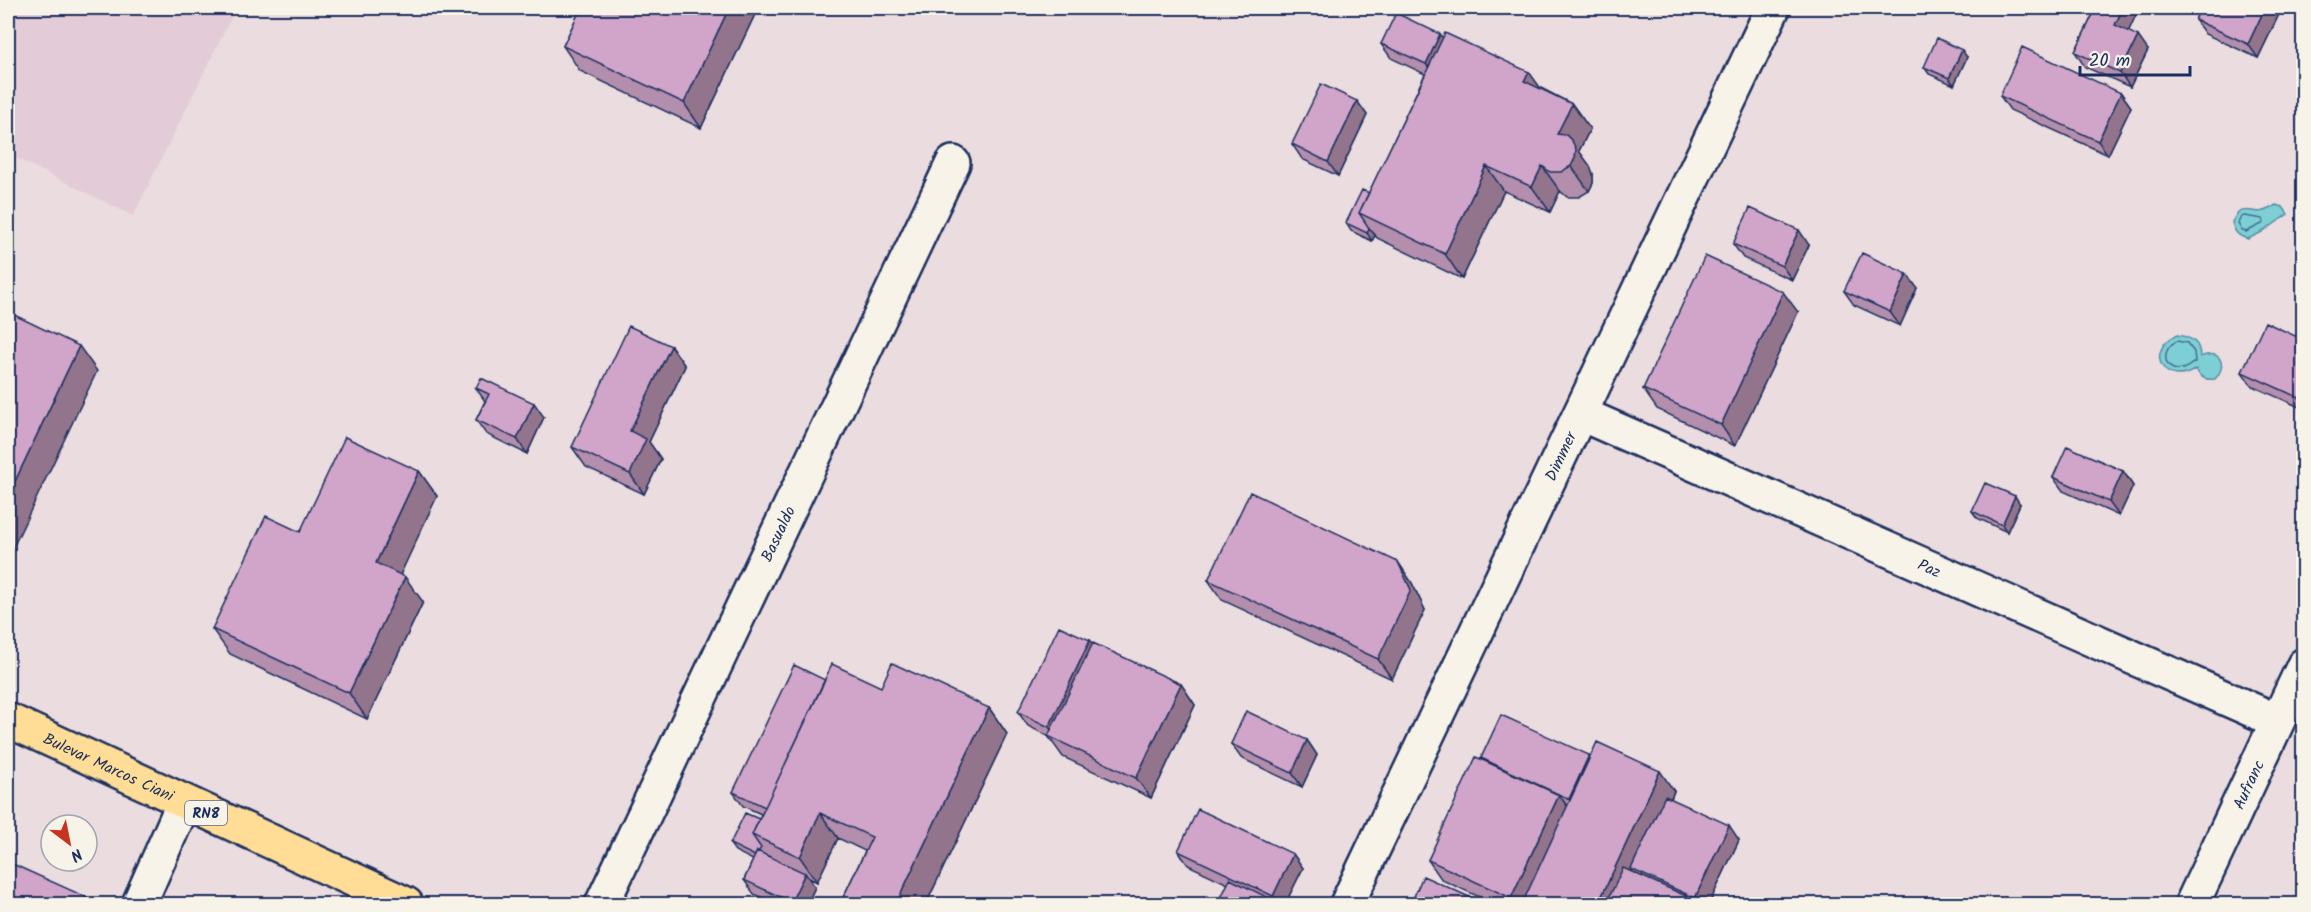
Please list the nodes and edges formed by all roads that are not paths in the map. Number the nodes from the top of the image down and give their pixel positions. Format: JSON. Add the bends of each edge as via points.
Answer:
{"nodes":[{"id":1,"x":1773,"y":8,"type":"edge"},
{"id":2,"x":953,"y":163,"type":"dead end"},
{"id":3,"x":1581,"y":414,"type":"junction"},
{"id":4,"x":2304,"y":665,"type":"edge"},
{"id":5,"x":8,"y":720,"type":"edge"},
{"id":6,"x":2277,"y":721,"type":"junction"},
{"id":7,"x":184,"y":802,"type":"junction"},
{"id":8,"x":139,"y":904,"type":"edge"},
{"id":9,"x":406,"y":904,"type":"edge"},
{"id":10,"x":602,"y":904,"type":"edge"},
{"id":11,"x":1347,"y":904,"type":"edge"},
{"id":12,"x":2192,"y":904,"type":"edge"}],
"edges":[{"from":1,"to":3,"type":"street","name":"Dimmer"},
{"from":2,"to":10,"type":"street","name":"Basualdo"},
{"from":3,"to":6,"type":"street","name":"Paz"},
{"from":3,"to":11,"type":"street","name":"Dimmer"},
{"from":4,"to":6,"type":"street","name":"Aufranc"},
{"from":5,"to":7,"type":"highway","name":"Bulevar Marcos Ciani","number":"RN8"},
{"from":6,"to":12,"type":"street","name":"Aufranc"},
{"from":7,"to":8,"type":"street"},
{"from":7,"to":9,"type":"highway","name":"Bulevar Marcos Ciani","number":"RN8"}]}
